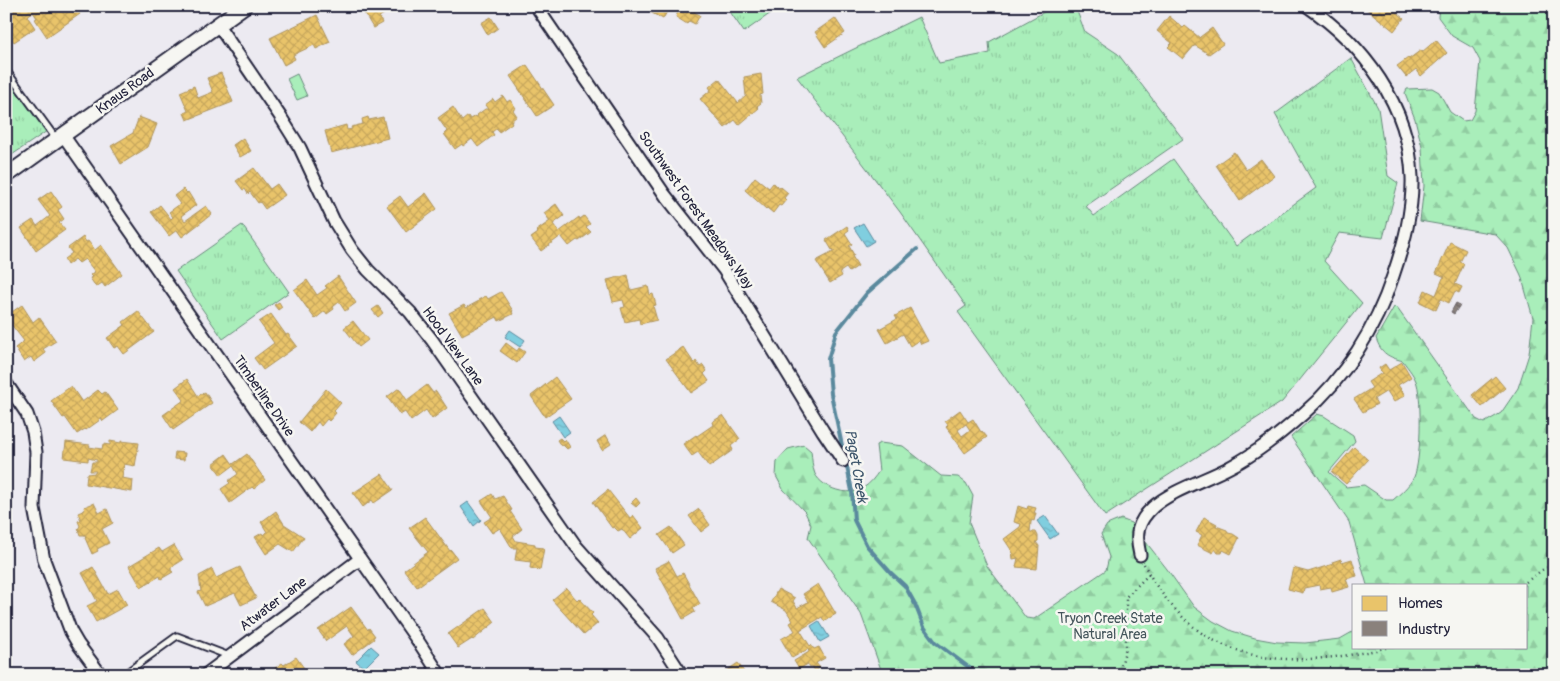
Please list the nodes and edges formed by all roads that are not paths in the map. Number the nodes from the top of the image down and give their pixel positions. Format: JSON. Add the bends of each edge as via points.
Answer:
{"nodes":[{"id":1,"x":244,"y":6,"type":"edge"},
{"id":2,"x":536,"y":6,"type":"edge"},
{"id":3,"x":1307,"y":6,"type":"edge"},
{"id":4,"x":218,"y":24,"type":"junction"},
{"id":5,"x":6,"y":70,"type":"edge"},
{"id":6,"x":60,"y":137,"type":"junction"},
{"id":7,"x":6,"y":176,"type":"edge"},
{"id":8,"x":6,"y":384,"type":"edge"},
{"id":9,"x":843,"y":461,"type":"dead end"},
{"id":10,"x":1140,"y":555,"type":"road end"},
{"id":11,"x":360,"y":559,"type":"junction"},
{"id":12,"x":229,"y":656,"type":"junction"},
{"id":13,"x":102,"y":675,"type":"edge"},
{"id":14,"x":123,"y":675,"type":"edge"},
{"id":15,"x":205,"y":675,"type":"edge"},
{"id":16,"x":440,"y":675,"type":"edge"},
{"id":17,"x":682,"y":675,"type":"edge"}],
"edges":[{"from":1,"to":4,"type":"street","name":"Knaus Road"},
{"from":2,"to":9,"type":"street","name":"Southwest Forest Meadows Way","via":[[666,195],[724,270]]},
{"from":3,"to":10,"type":"street","via":[[1329,22],[1366,59],[1386,88],[1403,126],[1412,177],[1407,231],[1400,259],[1379,314],[1337,379],[1304,414],[1261,449],[1162,499],[1143,517],[1138,528]]},
{"from":4,"to":6,"type":"street","name":"Knaus Road"},
{"from":4,"to":17,"type":"street","name":"Hood View Lane","via":[[300,148],[334,221],[352,250],[432,340],[576,546],[658,638]]},
{"from":5,"to":6,"type":"lane"},
{"from":6,"to":7,"type":"street","name":"Knaus Road"},
{"from":6,"to":11,"type":"street","name":"Timberline Drive"},
{"from":8,"to":13,"type":"street","via":[[27,414],[33,432],[36,452],[34,508],[44,560],[71,632]]},
{"from":11,"to":12,"type":"street","name":"Atwater Lane"},
{"from":11,"to":16,"type":"street","name":"Timberline Drive"},
{"from":12,"to":14,"type":"lane","via":[[177,636]]},
{"from":12,"to":15,"type":"street","name":"Atwater Lane"}]}
